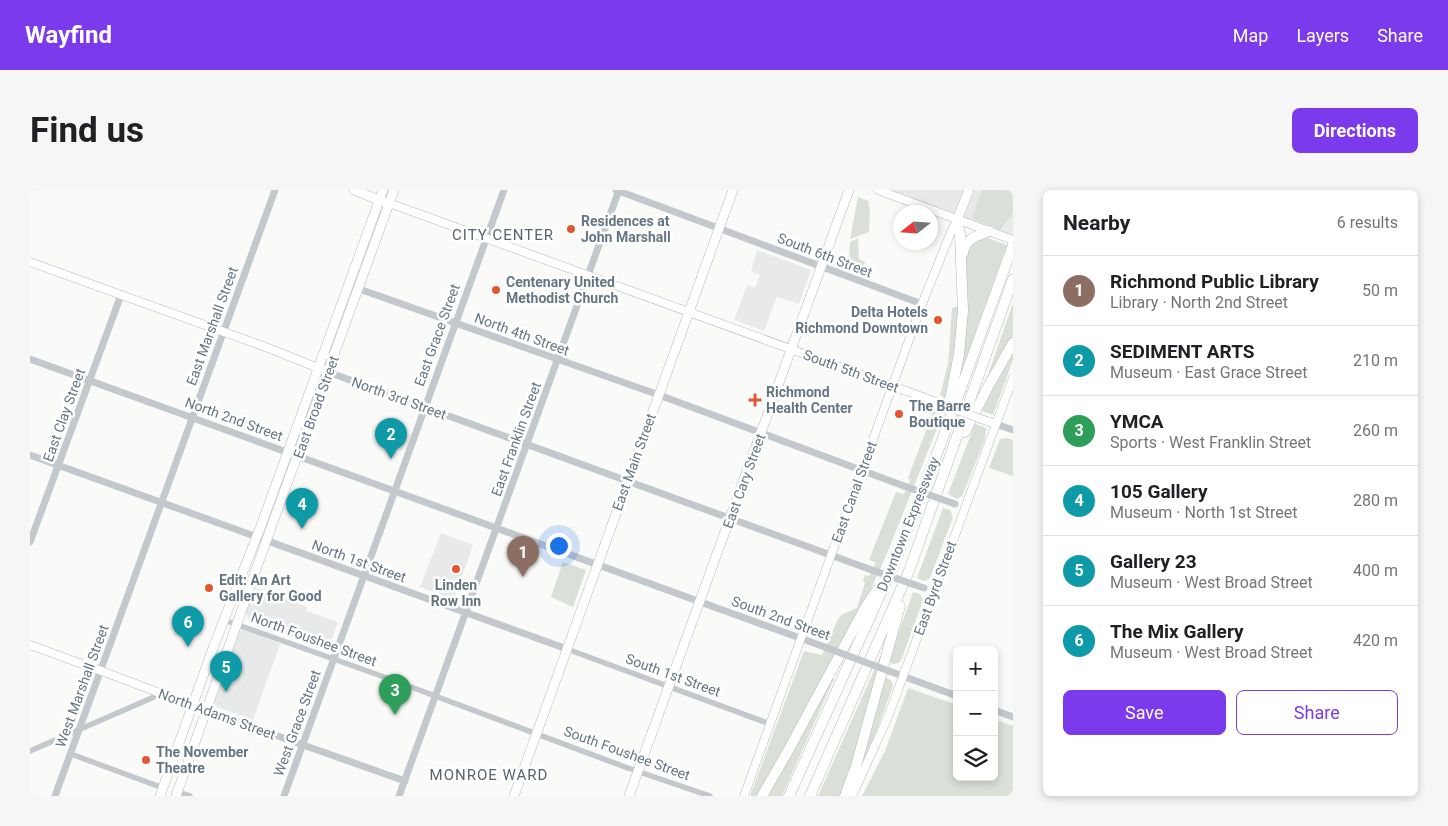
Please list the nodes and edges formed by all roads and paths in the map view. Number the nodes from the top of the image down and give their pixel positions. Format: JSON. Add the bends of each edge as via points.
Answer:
{"nodes":[{"id":1,"x":275,"y":190,"type":"edge"},
{"id":2,"x":354,"y":190,"type":"edge"},
{"id":3,"x":383,"y":190,"type":"edge"},
{"id":4,"x":394,"y":190,"type":"edge"},
{"id":5,"x":504,"y":190,"type":"edge"},
{"id":6,"x":618,"y":190,"type":"edge"},
{"id":7,"x":733,"y":190,"type":"edge"},
{"id":8,"x":849,"y":190,"type":"edge"},
{"id":9,"x":878,"y":190,"type":"edge"},
{"id":10,"x":969,"y":190,"type":"edge"},
{"id":11,"x":379,"y":200,"type":"junction"},
{"id":12,"x":389,"y":203,"type":"junction"},
{"id":13,"x":958,"y":220,"type":"junction"},
{"id":14,"x":719,"y":228,"type":"junction"},
{"id":15,"x":988,"y":231,"type":"junction"},
{"id":16,"x":486,"y":238,"type":"junction"},
{"id":17,"x":1013,"y":240,"type":"edge"},
{"id":18,"x":1013,"y":245,"type":"edge"},
{"id":19,"x":30,"y":262,"type":"edge"},
{"id":20,"x":962,"y":265,"type":"junction"},
{"id":21,"x":821,"y":266,"type":"junction"},
{"id":22,"x":588,"y":275,"type":"junction"},
{"id":23,"x":1013,"y":280,"type":"edge"},
{"id":24,"x":348,"y":285,"type":"junction"},
{"id":25,"x":358,"y":289,"type":"junction"},
{"id":26,"x":121,"y":295,"type":"junction"},
{"id":27,"x":922,"y":304,"type":"junction"},
{"id":28,"x":689,"y":312,"type":"junction"},
{"id":29,"x":456,"y":323,"type":"junction"},
{"id":30,"x":223,"y":332,"type":"junction"},
{"id":31,"x":1013,"y":343,"type":"edge"},
{"id":32,"x":792,"y":349,"type":"junction"},
{"id":33,"x":30,"y":359,"type":"edge"},
{"id":34,"x":558,"y":360,"type":"junction"},
{"id":35,"x":318,"y":368,"type":"junction"},
{"id":36,"x":328,"y":372,"type":"junction"},
{"id":37,"x":1013,"y":378,"type":"edge"},
{"id":38,"x":90,"y":381,"type":"junction"},
{"id":39,"x":892,"y":386,"type":"junction"},
{"id":40,"x":659,"y":395,"type":"junction"},
{"id":41,"x":424,"y":407,"type":"junction"},
{"id":42,"x":192,"y":417,"type":"junction"},
{"id":43,"x":996,"y":424,"type":"junction"},
{"id":44,"x":1013,"y":430,"type":"edge"},
{"id":45,"x":761,"y":433,"type":"junction"},
{"id":46,"x":941,"y":443,"type":"junction"},
{"id":47,"x":527,"y":444,"type":"junction"},
{"id":48,"x":287,"y":452,"type":"junction"},
{"id":49,"x":30,"y":455,"type":"edge"},
{"id":50,"x":298,"y":456,"type":"junction"},
{"id":51,"x":949,"y":458,"type":"junction"},
{"id":52,"x":59,"y":466,"type":"junction"},
{"id":53,"x":862,"y":471,"type":"junction"},
{"id":54,"x":628,"y":481,"type":"junction"},
{"id":55,"x":394,"y":490,"type":"junction"},
{"id":56,"x":160,"y":503,"type":"junction"},
{"id":57,"x":965,"y":508,"type":"junction"},
{"id":58,"x":730,"y":518,"type":"junction"},
{"id":59,"x":497,"y":528,"type":"junction"},
{"id":60,"x":257,"y":537,"type":"junction"},
{"id":61,"x":266,"y":540,"type":"junction"},
{"id":62,"x":30,"y":542,"type":"edge"},
{"id":63,"x":832,"y":556,"type":"junction"},
{"id":64,"x":895,"y":562,"type":"junction"},
{"id":65,"x":598,"y":564,"type":"junction"},
{"id":66,"x":909,"y":571,"type":"junction"},
{"id":67,"x":364,"y":576,"type":"junction"},
{"id":68,"x":133,"y":584,"type":"joint"},
{"id":69,"x":933,"y":592,"type":"junction"},
{"id":70,"x":700,"y":602,"type":"junction"},
{"id":71,"x":465,"y":612,"type":"junction"},
{"id":72,"x":224,"y":620,"type":"junction"},
{"id":73,"x":237,"y":624,"type":"junction"},
{"id":74,"x":801,"y":639,"type":"junction"},
{"id":75,"x":30,"y":645,"type":"edge"},
{"id":76,"x":567,"y":650,"type":"junction"},
{"id":77,"x":333,"y":659,"type":"junction"},
{"id":78,"x":101,"y":670,"type":"junction"},
{"id":79,"x":903,"y":676,"type":"junction"},
{"id":80,"x":669,"y":686,"type":"junction"},
{"id":81,"x":161,"y":694,"type":"junction"},
{"id":82,"x":953,"y":695,"type":"edge"},
{"id":83,"x":435,"y":697,"type":"junction"},
{"id":84,"x":193,"y":706,"type":"junction"},
{"id":85,"x":998,"y":711,"type":"edge"},
{"id":86,"x":207,"y":712,"type":"junction"},
{"id":87,"x":1013,"y":717,"type":"edge"},
{"id":88,"x":770,"y":724,"type":"junction"},
{"id":89,"x":80,"y":729,"type":"junction"},
{"id":90,"x":536,"y":734,"type":"junction"},
{"id":91,"x":302,"y":745,"type":"junction"},
{"id":92,"x":30,"y":751,"type":"edge"},
{"id":93,"x":71,"y":754,"type":"junction"},
{"id":94,"x":638,"y":772,"type":"junction"},
{"id":95,"x":404,"y":781,"type":"junction"},
{"id":96,"x":161,"y":792,"type":"edge"},
{"id":97,"x":177,"y":794,"type":"edge"},
{"id":98,"x":55,"y":796,"type":"edge"},
{"id":99,"x":190,"y":796,"type":"edge"},
{"id":100,"x":284,"y":796,"type":"edge"},
{"id":101,"x":399,"y":796,"type":"edge"},
{"id":102,"x":514,"y":796,"type":"edge"},
{"id":103,"x":629,"y":796,"type":"edge"},
{"id":104,"x":710,"y":796,"type":"edge"},
{"id":105,"x":744,"y":796,"type":"edge"},
{"id":106,"x":762,"y":796,"type":"edge"},
{"id":107,"x":789,"y":796,"type":"edge"},
{"id":108,"x":810,"y":796,"type":"edge"},
{"id":109,"x":845,"y":796,"type":"edge"},
{"id":110,"x":852,"y":796,"type":"edge"}],
"edges":[{"from":1,"to":30,"type":"street","name":"East Marshall Street"},
{"from":2,"to":11,"type":"main road"},
{"from":3,"to":11,"type":"main road","name":"East Broad Street"},
{"from":4,"to":12,"type":"main road","name":"East Broad Street"},
{"from":5,"to":16,"type":"street","name":"East Grace Street"},
{"from":6,"to":14,"type":"street","name":"South 6th Street"},
{"from":6,"to":22,"type":"street","name":"East Franklin Street"},
{"from":7,"to":14,"type":"main road","name":"East Main Street"},
{"from":8,"to":21,"type":"main road","name":"East Cary Street"},
{"from":9,"to":13,"type":"main road"},
{"from":10,"to":13,"type":"main road","name":"East Canal Street"},
{"from":11,"to":12,"type":"main road"},
{"from":11,"to":24,"type":"main road","name":"East Broad Street"},
{"from":12,"to":16,"type":"main road","name":"South 5th Street"},
{"from":12,"to":25,"type":"main road","name":"East Broad Street"},
{"from":13,"to":15,"type":"main road"},
{"from":13,"to":20,"type":"highway"},
{"from":13,"to":27,"type":"main road","name":"East Canal Street"},
{"from":14,"to":21,"type":"street","name":"South 6th Street"},
{"from":14,"to":28,"type":"main road","name":"East Main Street"},
{"from":15,"to":17,"type":"main road"},
{"from":15,"to":20,"type":"highway","via":[[966,243]]},
{"from":16,"to":22,"type":"main road","name":"South 5th Street"},
{"from":16,"to":29,"type":"street","name":"East Grace Street"},
{"from":18,"to":46,"type":"highway","name":"Downtown Expressway"},
{"from":19,"to":26,"type":"main road","name":"North 3rd Street"},
{"from":20,"to":46,"type":"highway","via":[[963,312],[959,354]]},
{"from":21,"to":27,"type":"street","name":"South 6th Street"},
{"from":21,"to":32,"type":"main road","name":"East Cary Street"},
{"from":22,"to":28,"type":"main road","name":"South 5th Street"},
{"from":22,"to":34,"type":"street","name":"East Franklin Street"},
{"from":23,"to":51,"type":"highway","name":"Downtown Expressway"},
{"from":24,"to":25,"type":"street","name":"North 4th Street"},
{"from":24,"to":35,"type":"main road","name":"East Broad Street"},
{"from":25,"to":29,"type":"street","name":"North 4th Street"},
{"from":25,"to":36,"type":"main road","name":"East Broad Street"},
{"from":26,"to":30,"type":"main road","name":"North 3rd Street"},
{"from":26,"to":38,"type":"street","name":"East Clay Street"},
{"from":27,"to":39,"type":"main road","name":"East Canal Street"},
{"from":28,"to":32,"type":"main road","name":"South 5th Street"},
{"from":28,"to":40,"type":"main road","name":"East Main Street"},
{"from":29,"to":34,"type":"street","name":"North 4th Street"},
{"from":29,"to":41,"type":"street","name":"East Grace Street"},
{"from":30,"to":35,"type":"main road","name":"North 3rd Street"},
{"from":30,"to":42,"type":"street","name":"East Marshall Street"},
{"from":31,"to":51,"type":"highway","via":[[958,448]]},
{"from":32,"to":39,"type":"main road","name":"South 5th Street"},
{"from":32,"to":45,"type":"main road","name":"East Cary Street"},
{"from":33,"to":38,"type":"street","name":"North 2nd Street"},
{"from":34,"to":40,"type":"street","name":"North 4th Street"},
{"from":34,"to":47,"type":"street","name":"East Franklin Street"},
{"from":35,"to":36,"type":"main road","name":"North 3rd Street"},
{"from":35,"to":48,"type":"main road","name":"East Broad Street"},
{"from":36,"to":41,"type":"street","name":"North 3rd Street"},
{"from":36,"to":50,"type":"main road","name":"East Broad Street"},
{"from":37,"to":43,"type":"main road","name":"East Byrd Street"},
{"from":38,"to":42,"type":"street","name":"North 2nd Street"},
{"from":38,"to":52,"type":"street","name":"East Clay Street"},
{"from":39,"to":43,"type":"main road","name":"South 5th Street","bridge":true},
{"from":39,"to":53,"type":"main road","name":"East Canal Street"},
{"from":40,"to":45,"type":"street","name":"North 4th Street"},
{"from":40,"to":54,"type":"main road","name":"East Main Street"},
{"from":41,"to":47,"type":"street","name":"North 3rd Street"},
{"from":41,"to":55,"type":"street","name":"East Grace Street"},
{"from":42,"to":48,"type":"street","name":"North 2nd Street"},
{"from":42,"to":56,"type":"street","name":"East Marshall Street"},
{"from":43,"to":44,"type":"street","name":"South 5th Street"},
{"from":43,"to":57,"type":"main road","name":"East Byrd Street"},
{"from":45,"to":53,"type":"street","name":"North 4th Street"},
{"from":45,"to":58,"type":"main road","name":"East Cary Street"},
{"from":46,"to":64,"type":"highway","name":"Downtown Expressway"},
{"from":47,"to":54,"type":"street","name":"North 3rd Street"},
{"from":47,"to":59,"type":"street","name":"East Franklin Street"},
{"from":48,"to":50,"type":"street","name":"North 2nd Street"},
{"from":48,"to":60,"type":"main road","name":"East Broad Street"},
{"from":49,"to":52,"type":"street","name":"North 1st Street"},
{"from":50,"to":55,"type":"street","name":"North 2nd Street"},
{"from":50,"to":61,"type":"main road","name":"East Broad Street"},
{"from":51,"to":66,"type":"highway","name":"Downtown Expressway"},
{"from":52,"to":56,"type":"street","name":"North 1st Street"},
{"from":52,"to":62,"type":"street","name":"East Clay Street"},
{"from":53,"to":57,"type":"street","name":"North 4th Street","bridge":true},
{"from":53,"to":63,"type":"main road","name":"East Canal Street"},
{"from":54,"to":58,"type":"street","name":"North 3rd Street"},
{"from":54,"to":65,"type":"main road","name":"East Main Street"},
{"from":55,"to":59,"type":"street","name":"North 2nd Street"},
{"from":55,"to":67,"type":"street","name":"East Grace Street"},
{"from":56,"to":60,"type":"street","name":"North 1st Street"},
{"from":56,"to":68,"type":"street","name":"East Marshall Street"},
{"from":57,"to":69,"type":"main road","name":"East Byrd Street"},
{"from":58,"to":63,"type":"street","name":"North 3rd Street"},
{"from":58,"to":70,"type":"main road","name":"East Cary Street"},
{"from":59,"to":65,"type":"street","name":"North 2nd Street"},
{"from":59,"to":71,"type":"street","name":"East Franklin Street"},
{"from":60,"to":61,"type":"street","name":"North 1st Street"},
{"from":60,"to":72,"type":"main road","name":"East Broad Street"},
{"from":61,"to":67,"type":"street","name":"North 1st Street"},
{"from":61,"to":73,"type":"main road","name":"East Broad Street"},
{"from":63,"to":69,"type":"street","name":"North 3rd Street","bridge":true},
{"from":63,"to":74,"type":"main road","name":"East Canal Street"},
{"from":64,"to":106,"type":"highway","via":[[865,608]]},
{"from":64,"to":107,"type":"highway","name":"Downtown Expressway"},
{"from":65,"to":70,"type":"street","name":"South 2nd Street"},
{"from":65,"to":76,"type":"main road","name":"East Main Street"},
{"from":66,"to":108,"type":"highway","name":"Downtown Expressway"},
{"from":66,"to":109,"type":"highway"},
{"from":67,"to":71,"type":"street","name":"North 1st Street"},
{"from":67,"to":77,"type":"street","name":"East Grace Street"},
{"from":68,"to":78,"type":"street","name":"West Marshall Street"},
{"from":69,"to":79,"type":"main road","name":"East Byrd Street"},
{"from":70,"to":74,"type":"street","name":"South 2nd Street"},
{"from":70,"to":80,"type":"main road","name":"East Cary Street"},
{"from":71,"to":76,"type":"street","name":"North 1st Street"},
{"from":71,"to":83,"type":"street","name":"East Franklin Street"},
{"from":72,"to":73,"type":"street","name":"North Foushee Street"},
{"from":72,"to":84,"type":"main road","name":"East Broad Street"},
{"from":73,"to":77,"type":"street","name":"North Foushee Street"},
{"from":73,"to":86,"type":"main road","name":"East Broad Street"},
{"from":74,"to":79,"type":"street","name":"South 2nd Street","bridge":true},
{"from":74,"to":88,"type":"main road","name":"East Canal Street"},
{"from":75,"to":78,"type":"main road","name":"North Adams Street"},
{"from":76,"to":80,"type":"street","name":"South 1st Street"},
{"from":76,"to":90,"type":"main road","name":"East Main Street"},
{"from":77,"to":83,"type":"street","name":"North Foushee Street"},
{"from":77,"to":91,"type":"street","name":"West Grace Street"},
{"from":78,"to":81,"type":"main road","name":"North Adams Street"},
{"from":78,"to":89,"type":"street","name":"West Marshall Street"},
{"from":79,"to":82,"type":"street","name":"South 2nd Street"},
{"from":79,"to":110,"type":"main road","name":"East Byrd Street","via":[[879,739]]},
{"from":80,"to":88,"type":"street","name":"South 1st Street"},
{"from":80,"to":94,"type":"main road","name":"East Cary Street"},
{"from":81,"to":84,"type":"main road","name":"North Adams Street"},
{"from":81,"to":89,"type":"street"},
{"from":83,"to":90,"type":"street","name":"North Foushee Street"},
{"from":83,"to":95,"type":"street","name":"East Franklin Street"},
{"from":84,"to":86,"type":"main road","name":"North Adams Street"},
{"from":84,"to":96,"type":"main road","name":"East Broad Street"},
{"from":85,"to":87,"type":"street"},
{"from":86,"to":91,"type":"street","name":"North Adams Street"},
{"from":86,"to":97,"type":"main road","name":"East Broad Street"},
{"from":88,"to":105,"type":"main road","name":"East Canal Street"},
{"from":89,"to":92,"type":"street"},
{"from":89,"to":93,"type":"street","name":"West Marshall Street"},
{"from":90,"to":94,"type":"street","name":"South Foushee Street"},
{"from":90,"to":102,"type":"main road","name":"East Main Street"},
{"from":91,"to":95,"type":"street","name":"North Adams Street"},
{"from":91,"to":100,"type":"street","name":"West Grace Street"},
{"from":93,"to":96,"type":"street"},
{"from":93,"to":98,"type":"street","name":"West Marshall Street"},
{"from":94,"to":103,"type":"main road","name":"East Cary Street"},
{"from":94,"to":104,"type":"street","name":"South Foushee Street"},
{"from":95,"to":101,"type":"street","name":"East Franklin Street"},
{"from":97,"to":99,"type":"street"}]}
